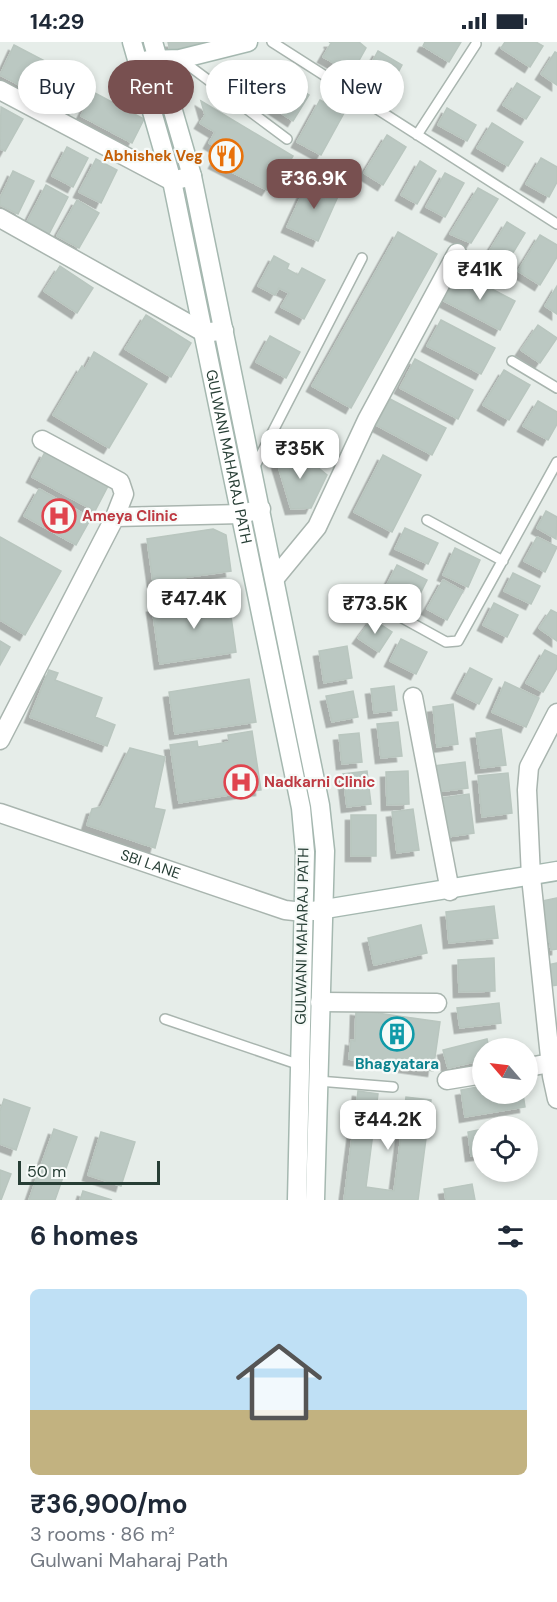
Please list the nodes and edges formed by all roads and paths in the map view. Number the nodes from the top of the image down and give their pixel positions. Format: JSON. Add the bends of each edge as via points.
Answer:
{"nodes":[{"id":1,"x":132,"y":42,"type":"edge"},
{"id":2,"x":153,"y":42,"type":"edge"},
{"id":3,"x":248,"y":42,"type":"edge"},
{"id":4,"x":272,"y":42,"type":"edge"},
{"id":5,"x":476,"y":44,"type":"dead end"},
{"id":6,"x":180,"y":59,"type":"junction"},
{"id":7,"x":138,"y":60,"type":"edge"},
{"id":8,"x":158,"y":60,"type":"joint"},
{"id":9,"x":0,"y":90,"type":"edge"},
{"id":10,"x":153,"y":114,"type":"edge"},
{"id":11,"x":174,"y":114,"type":"edge"},
{"id":12,"x":417,"y":135,"type":"junction"},
{"id":13,"x":287,"y":139,"type":"dead end"},
{"id":14,"x":192,"y":176,"type":"junction"},
{"id":15,"x":172,"y":181,"type":"junction"},
{"id":16,"x":0,"y":218,"type":"edge"},
{"id":17,"x":557,"y":224,"type":"edge"},
{"id":18,"x":457,"y":253,"type":"dead end"},
{"id":19,"x":362,"y":258,"type":"dead end"},
{"id":20,"x":224,"y":330,"type":"junction"},
{"id":21,"x":205,"y":333,"type":"junction"},
{"id":22,"x":512,"y":360,"type":"dead end"},
{"id":23,"x":557,"y":388,"type":"edge"},
{"id":24,"x":42,"y":440,"type":"dead end"},
{"id":25,"x":557,"y":462,"type":"edge"},
{"id":26,"x":253,"y":470,"type":"junction"},
{"id":27,"x":261,"y":509,"type":"junction"},
{"id":28,"x":242,"y":514,"type":"junction"},
{"id":29,"x":115,"y":517,"type":"junction"},
{"id":30,"x":427,"y":520,"type":"dead end"},
{"id":31,"x":503,"y":561,"type":"junction"},
{"id":32,"x":276,"y":578,"type":"junction"},
{"id":33,"x":377,"y":604,"type":"dead end"},
{"id":34,"x":414,"y":697,"type":"dead end"},
{"id":35,"x":557,"y":713,"type":"edge"},
{"id":36,"x":0,"y":740,"type":"edge"},
{"id":37,"x":0,"y":813,"type":"edge"},
{"id":38,"x":557,"y":871,"type":"edge"},
{"id":39,"x":531,"y":877,"type":"junction"},
{"id":40,"x":450,"y":891,"type":"junction"},
{"id":41,"x":323,"y":909,"type":"junction"},
{"id":42,"x":303,"y":912,"type":"junction"},
{"id":43,"x":320,"y":1002,"type":"junction"},
{"id":44,"x":437,"y":1003,"type":"dead end"},
{"id":45,"x":165,"y":1019,"type":"dead end"},
{"id":46,"x":300,"y":1065,"type":"junction"},
{"id":47,"x":538,"y":1069,"type":"edge"},
{"id":48,"x":553,"y":1071,"type":"edge"},
{"id":49,"x":472,"y":1076,"type":"edge"},
{"id":50,"x":447,"y":1080,"type":"dead end"},
{"id":51,"x":318,"y":1081,"type":"junction"},
{"id":52,"x":393,"y":1087,"type":"dead end"},
{"id":53,"x":557,"y":1099,"type":"edge"},
{"id":54,"x":297,"y":1200,"type":"edge"},
{"id":55,"x":315,"y":1200,"type":"edge"}],
"edges":[{"from":1,"to":7,"type":"street","name":"GULWANI MAHARAJ PATH"},
{"from":2,"to":8,"type":"street","name":"GULWANI MAHARAJ PATH"},
{"from":3,"to":6,"type":"street"},
{"from":4,"to":12,"type":"lane"},
{"from":5,"to":12,"type":"lane"},
{"from":6,"to":8,"type":"street"},
{"from":6,"to":13,"type":"lane"},
{"from":9,"to":15,"type":"street"},
{"from":10,"to":15,"type":"street","name":"GULWANI MAHARAJ PATH"},
{"from":11,"to":14,"type":"street","name":"GULWANI MAHARAJ PATH"},
{"from":12,"to":17,"type":"lane"},
{"from":14,"to":15,"type":"street"},
{"from":14,"to":20,"type":"street","name":"GULWANI MAHARAJ PATH"},
{"from":15,"to":21,"type":"street","name":"GULWANI MAHARAJ PATH"},
{"from":16,"to":21,"type":"street"},
{"from":18,"to":32,"type":"street","via":[[367,420],[317,527]]},
{"from":19,"to":26,"type":"lane"},
{"from":20,"to":21,"type":"street"},
{"from":20,"to":26,"type":"street","name":"GULWANI MAHARAJ PATH"},
{"from":21,"to":28,"type":"street","name":"GULWANI MAHARAJ PATH"},
{"from":22,"to":23,"type":"lane"},
{"from":24,"to":29,"type":"street","via":[[120,482],[124,494]]},
{"from":25,"to":31,"type":"lane"},
{"from":26,"to":27,"type":"street","name":"GULWANI MAHARAJ PATH"},
{"from":27,"to":28,"type":"street"},
{"from":27,"to":32,"type":"street","name":"GULWANI MAHARAJ PATH"},
{"from":28,"to":29,"type":"street"},
{"from":28,"to":42,"type":"street","name":"GULWANI MAHARAJ PATH","via":[[301,808],[305,852]]},
{"from":29,"to":36,"type":"street"},
{"from":30,"to":31,"type":"lane"},
{"from":31,"to":33,"type":"lane","via":[[462,638],[455,643],[446,642]]},
{"from":32,"to":41,"type":"street","name":"GULWANI MAHARAJ PATH","via":[[320,806],[325,851]]},
{"from":34,"to":40,"type":"street"},
{"from":35,"to":39,"type":"street","via":[[529,767]]},
{"from":37,"to":42,"type":"street","name":"SBI LANE","via":[[285,910]]},
{"from":38,"to":39,"type":"street","name":"SBI LANE"},
{"from":39,"to":40,"type":"street","name":"SBI LANE"},
{"from":39,"to":48,"type":"street"},
{"from":40,"to":41,"type":"street","name":"SBI LANE"},
{"from":41,"to":42,"type":"street","name":"SBI LANE"},
{"from":41,"to":43,"type":"street","name":"GULWANI MAHARAJ PATH"},
{"from":42,"to":46,"type":"street","name":"GULWANI MAHARAJ PATH"},
{"from":43,"to":44,"type":"street"},
{"from":43,"to":51,"type":"street","name":"GULWANI MAHARAJ PATH"},
{"from":45,"to":46,"type":"lane"},
{"from":46,"to":54,"type":"street","name":"GULWANI MAHARAJ PATH"},
{"from":47,"to":48,"type":"street"},
{"from":48,"to":53,"type":"street"},
{"from":49,"to":50,"type":"street"},
{"from":51,"to":52,"type":"lane"},
{"from":51,"to":55,"type":"street","name":"GULWANI MAHARAJ PATH"}]}
